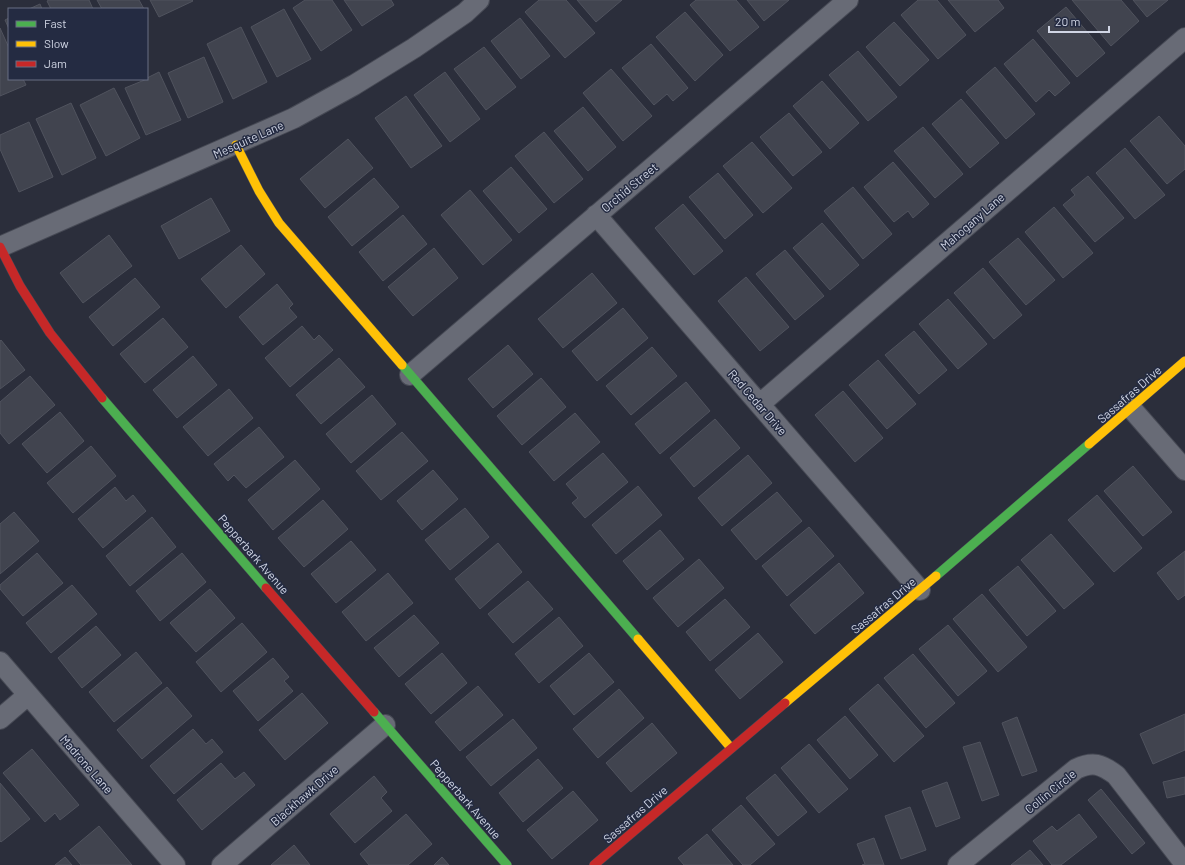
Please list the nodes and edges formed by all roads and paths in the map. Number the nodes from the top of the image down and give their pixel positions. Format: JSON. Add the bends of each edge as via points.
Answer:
{"nodes":[{"id":1,"x":479,"y":0,"type":"edge"},
{"id":2,"x":848,"y":0,"type":"edge"},
{"id":3,"x":1185,"y":38,"type":"edge"},
{"id":4,"x":236,"y":145,"type":"junction"},
{"id":5,"x":596,"y":215,"type":"junction"},
{"id":6,"x":0,"y":247,"type":"edge"},
{"id":7,"x":1185,"y":361,"type":"edge"},
{"id":8,"x":410,"y":375,"type":"junction"},
{"id":9,"x":760,"y":404,"type":"junction"},
{"id":10,"x":1131,"y":408,"type":"junction"},
{"id":11,"x":1185,"y":470,"type":"edge"},
{"id":12,"x":920,"y":590,"type":"junction"},
{"id":13,"x":0,"y":662,"type":"edge"},
{"id":14,"x":28,"y":695,"type":"junction"},
{"id":15,"x":0,"y":719,"type":"edge"},
{"id":16,"x":386,"y":725,"type":"junction"},
{"id":17,"x":731,"y":748,"type":"junction"},
{"id":18,"x":1185,"y":864,"type":"edge"},
{"id":19,"x":175,"y":865,"type":"edge"},
{"id":20,"x":222,"y":865,"type":"edge"},
{"id":21,"x":507,"y":865,"type":"edge"},
{"id":22,"x":594,"y":865,"type":"edge"},
{"id":23,"x":958,"y":865,"type":"edge"}],
"edges":[{"from":1,"to":4,"type":"street","name":"Mesquite Lane","via":[[465,13],[414,48],[354,85],[294,118]]},
{"from":2,"to":5,"type":"street","name":"Orchid Street"},
{"from":3,"to":9,"type":"street","name":"Mahogany Lane"},
{"from":4,"to":6,"type":"street","name":"Mesquite Lane"},
{"from":4,"to":8,"type":"street","via":[[259,191],[279,223]]},
{"from":5,"to":8,"type":"street","name":"Orchid Street"},
{"from":5,"to":9,"type":"street","name":"Red Cedar Drive"},
{"from":6,"to":16,"type":"street","name":"Pepperbark Avenue","via":[[20,286],[50,333]]},
{"from":7,"to":10,"type":"street","name":"Sassafras Drive"},
{"from":8,"to":17,"type":"street"},
{"from":9,"to":12,"type":"street","name":"Red Cedar Drive"},
{"from":10,"to":11,"type":"street"},
{"from":10,"to":12,"type":"street","name":"Sassafras Drive"},
{"from":12,"to":17,"type":"street","name":"Sassafras Drive"},
{"from":13,"to":14,"type":"street","name":"Madrone Lane"},
{"from":14,"to":15,"type":"street"},
{"from":14,"to":19,"type":"street","name":"Madrone Lane"},
{"from":16,"to":20,"type":"street","name":"Blackhawk Drive"},
{"from":16,"to":21,"type":"street","name":"Pepperbark Avenue"},
{"from":17,"to":22,"type":"street","name":"Sassafras Drive"},
{"from":18,"to":23,"type":"street","name":"Collin Circle","via":[[1128,788],[1104,766],[1093,764],[1076,769]]}]}
